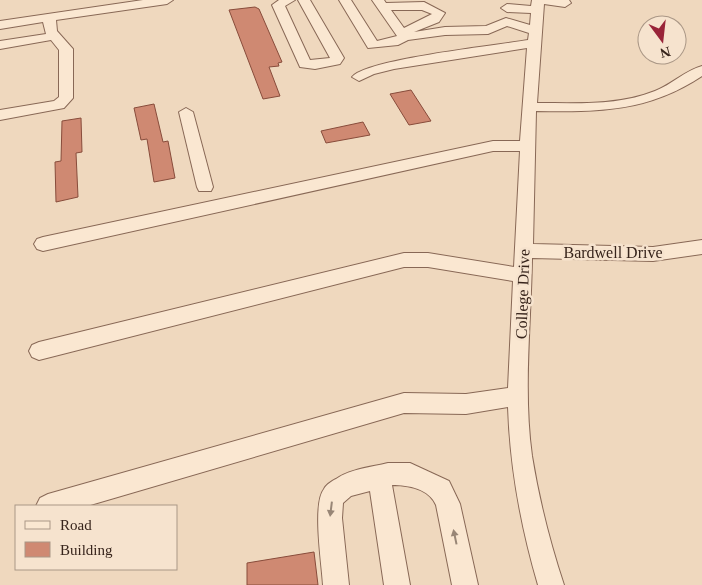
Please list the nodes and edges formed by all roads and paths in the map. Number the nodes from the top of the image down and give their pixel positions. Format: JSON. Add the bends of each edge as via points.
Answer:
{"nodes":[{"id":1,"x":60,"y":0,"type":"edge"},
{"id":2,"x":167,"y":0,"type":"edge"},
{"id":3,"x":289,"y":0,"type":"edge"},
{"id":4,"x":304,"y":0,"type":"edge"},
{"id":5,"x":345,"y":0,"type":"edge"},
{"id":6,"x":381,"y":3,"type":"edge"},
{"id":7,"x":539,"y":3,"type":"edge"},
{"id":8,"x":508,"y":4,"type":"edge"},
{"id":9,"x":565,"y":5,"type":"edge"},
{"id":10,"x":55,"y":17,"type":"junction"},
{"id":11,"x":506,"y":22,"type":"junction"},
{"id":12,"x":0,"y":25,"type":"edge"},
{"id":13,"x":402,"y":35,"type":"junction"},
{"id":14,"x":54,"y":36,"type":"junction"},
{"id":15,"x":535,"y":37,"type":"junction"},
{"id":16,"x":0,"y":46,"type":"edge"},
{"id":17,"x":702,"y":70,"type":"edge"},
{"id":18,"x":359,"y":77,"type":"dead end"},
{"id":19,"x":529,"y":107,"type":"junction"},
{"id":20,"x":186,"y":112,"type":"dead end"},
{"id":21,"x":0,"y":115,"type":"edge"},
{"id":22,"x":528,"y":146,"type":"junction"},
{"id":23,"x":205,"y":187,"type":"dead end"},
{"id":24,"x":43,"y":244,"type":"dead end"},
{"id":25,"x":702,"y":247,"type":"edge"},
{"id":26,"x":523,"y":250,"type":"junction"},
{"id":27,"x":522,"y":275,"type":"junction"},
{"id":28,"x":39,"y":350,"type":"dead end"},
{"id":29,"x":518,"y":396,"type":"junction"},
{"id":30,"x":378,"y":477,"type":"junction"},
{"id":31,"x":51,"y":505,"type":"edge"},
{"id":32,"x":336,"y":585,"type":"edge"},
{"id":33,"x":397,"y":585,"type":"edge"},
{"id":34,"x":465,"y":585,"type":"edge"},
{"id":35,"x":550,"y":585,"type":"edge"}],
"edges":[{"from":1,"to":10,"type":"street"},
{"from":2,"to":10,"type":"street"},
{"from":3,"to":4,"type":"street","via":[[278,5],[306,64],[335,61],[337,58]]},
{"from":5,"to":13,"type":"street","via":[[373,45],[398,41]]},
{"from":6,"to":13,"type":"street"},
{"from":6,"to":13,"type":"street","via":[[424,6],[438,13],[435,18]]},
{"from":7,"to":8,"type":"street"},
{"from":7,"to":9,"type":"street"},
{"from":7,"to":15,"type":"street","name":"College Drive"},
{"from":8,"to":11,"type":"street"},
{"from":10,"to":12,"type":"street"},
{"from":10,"to":14,"type":"street","via":[[51,32]]},
{"from":11,"to":13,"type":"street","via":[[488,30]]},
{"from":11,"to":15,"type":"street"},
{"from":14,"to":16,"type":"street"},
{"from":14,"to":21,"type":"street","via":[[66,49],[66,98],[59,105]]},
{"from":15,"to":18,"type":"street","via":[[498,49],[394,65]]},
{"from":15,"to":19,"type":"street","name":"College Drive"},
{"from":17,"to":19,"type":"street","via":[[680,86],[650,100],[611,107]]},
{"from":19,"to":22,"type":"street","name":"College Drive"},
{"from":20,"to":23,"type":"street"},
{"from":22,"to":24,"type":"street","via":[[493,146]]},
{"from":22,"to":26,"type":"street","name":"College Drive"},
{"from":25,"to":26,"type":"street","name":"Bardwell Drive","via":[[653,254]]},
{"from":26,"to":27,"type":"street","name":"College Drive"},
{"from":27,"to":28,"type":"street","via":[[428,260],[404,260]]},
{"from":27,"to":29,"type":"street","name":"College Drive"},
{"from":29,"to":31,"type":"street","via":[[466,404],[404,403]]},
{"from":29,"to":35,"type":"street","name":"College Drive","via":[[521,455]]},
{"from":30,"to":32,"type":"street","one_way":true,"via":[[345,486],[332,497],[330,518]]},
{"from":30,"to":33,"type":"street"},
{"from":34,"to":30,"type":"street","one_way":true,"via":[[448,504],[441,489],[410,474]]}]}
